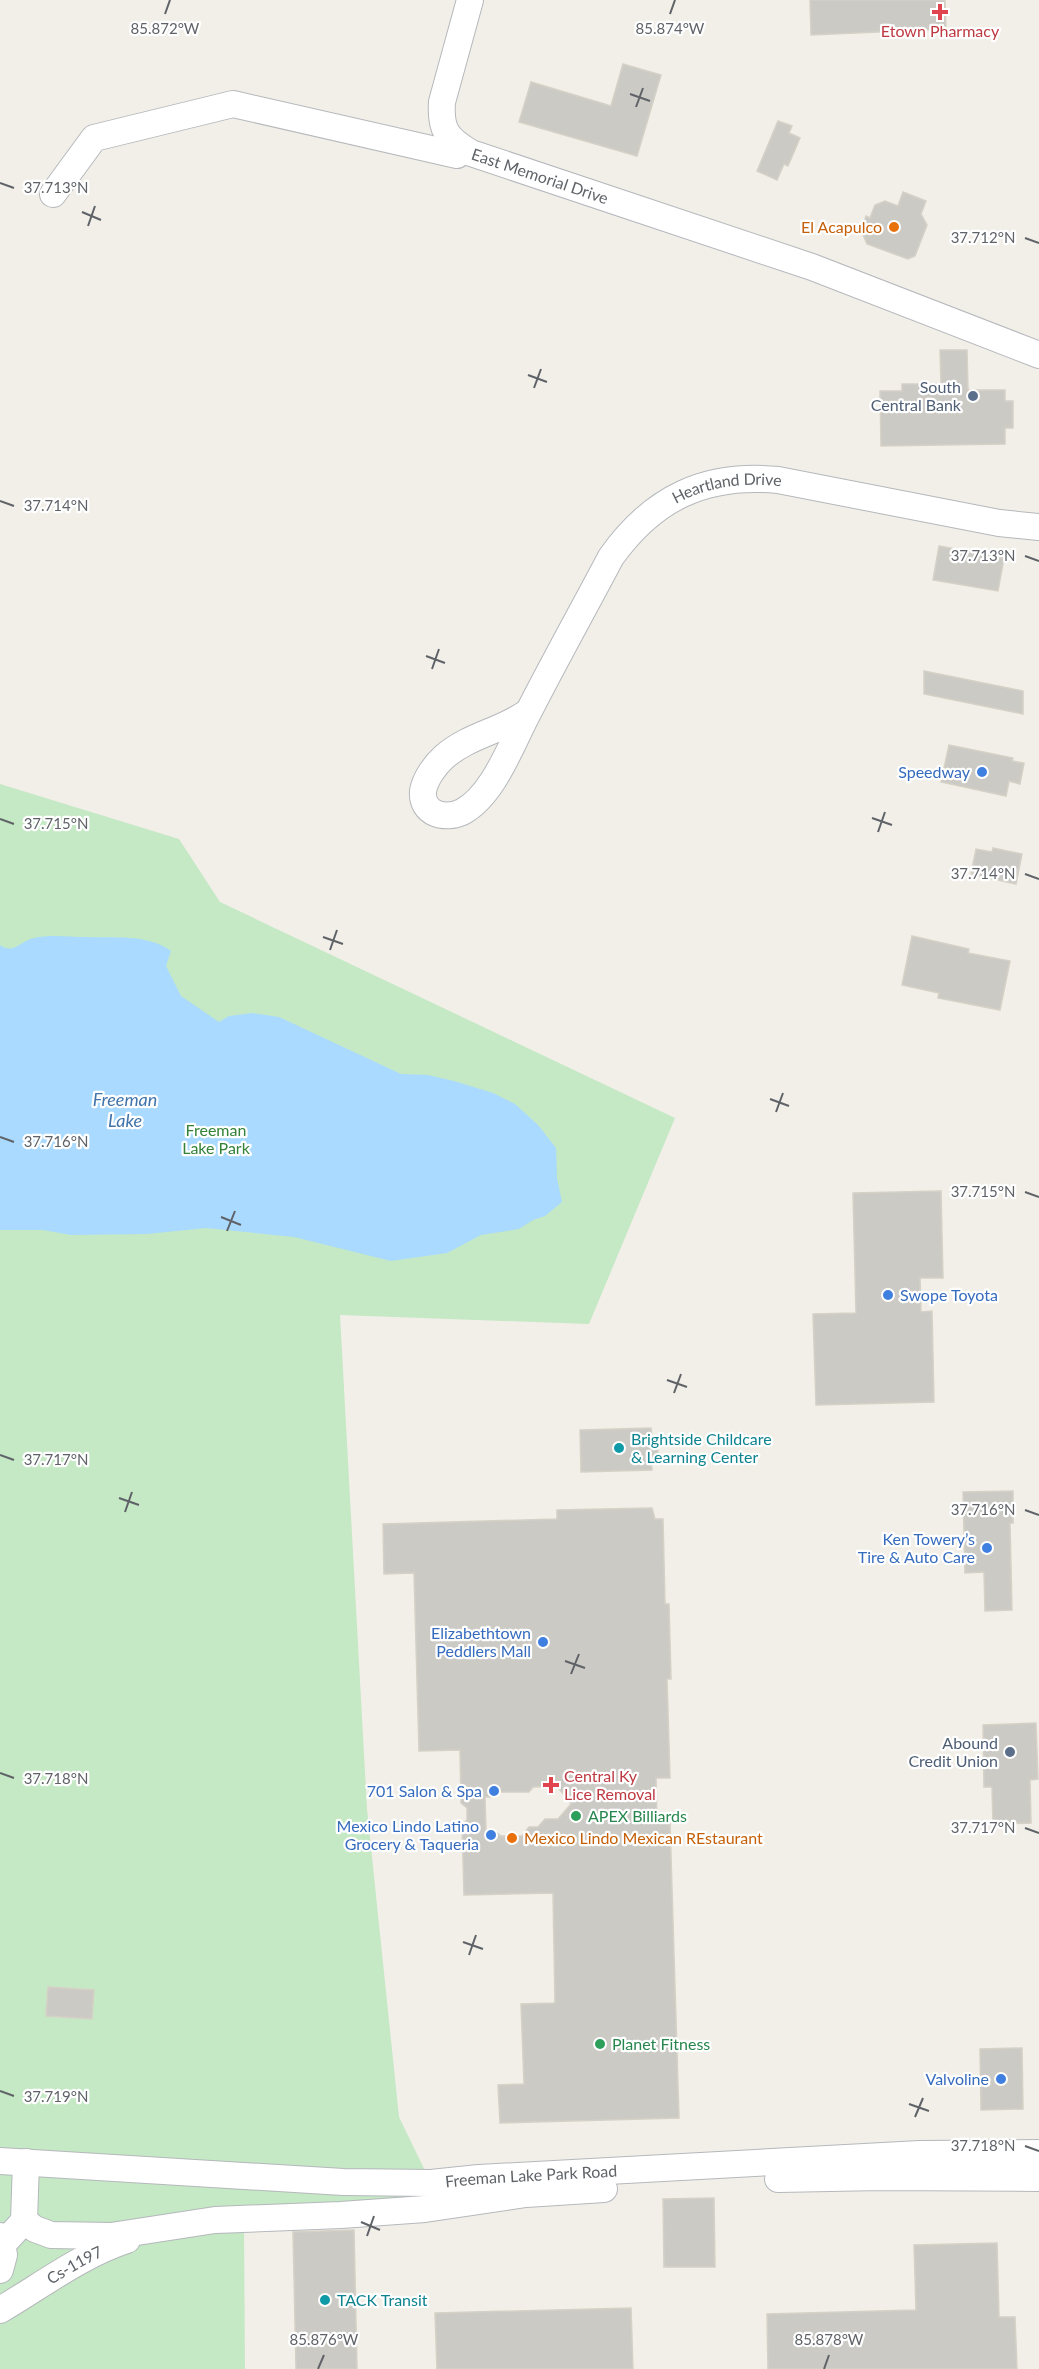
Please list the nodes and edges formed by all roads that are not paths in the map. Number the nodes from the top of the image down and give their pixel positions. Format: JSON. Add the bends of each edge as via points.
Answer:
{"nodes":[{"id":1,"x":470,"y":0,"type":"edge"},
{"id":2,"x":464,"y":149,"type":"junction"},
{"id":3,"x":53,"y":194,"type":"dead end"},
{"id":4,"x":1039,"y":355,"type":"edge"},
{"id":5,"x":1039,"y":527,"type":"edge"},
{"id":6,"x":528,"y":712,"type":"dead end"},
{"id":7,"x":1039,"y":2153,"type":"edge"},
{"id":8,"x":0,"y":2161,"type":"edge"},
{"id":9,"x":26,"y":2162,"type":"junction"},
{"id":10,"x":1039,"y":2178,"type":"edge"},
{"id":11,"x":24,"y":2221,"type":"junction"},
{"id":12,"x":155,"y":2230,"type":"junction"},
{"id":13,"x":2,"y":2240,"type":"edge"},
{"id":14,"x":0,"y":2270,"type":"edge"},
{"id":15,"x":0,"y":2310,"type":"edge"}],
"edges":[{"from":1,"to":2,"type":"street","via":[[441,118],[446,133]]},
{"from":2,"to":3,"type":"street","name":"East Memorial Drive","via":[[457,155],[233,104],[94,138]]},
{"from":2,"to":4,"type":"street","name":"East Memorial Drive","via":[[812,267]]},
{"from":5,"to":6,"type":"street","name":"Heartland Drive","via":[[988,521],[778,480],[745,478],[704,485],[660,506],[624,538]]},
{"from":7,"to":9,"type":"street","name":"Freeman Lake Park Road","via":[[920,2154],[431,2183],[343,2182]]},
{"from":8,"to":9,"type":"street","name":"Freeman Lake Park Road"},
{"from":9,"to":11,"type":"street"},
{"from":10,"to":12,"type":"street","name":"Freeman Lake Park Road","via":[[789,2178],[538,2193],[425,2209],[215,2220]]},
{"from":11,"to":12,"type":"street","via":[[51,2235],[111,2236]]},
{"from":11,"to":13,"type":"street"},
{"from":12,"to":15,"type":"street","name":"Cs-1197","via":[[111,2245]]},
{"from":13,"to":14,"type":"street"}]}
